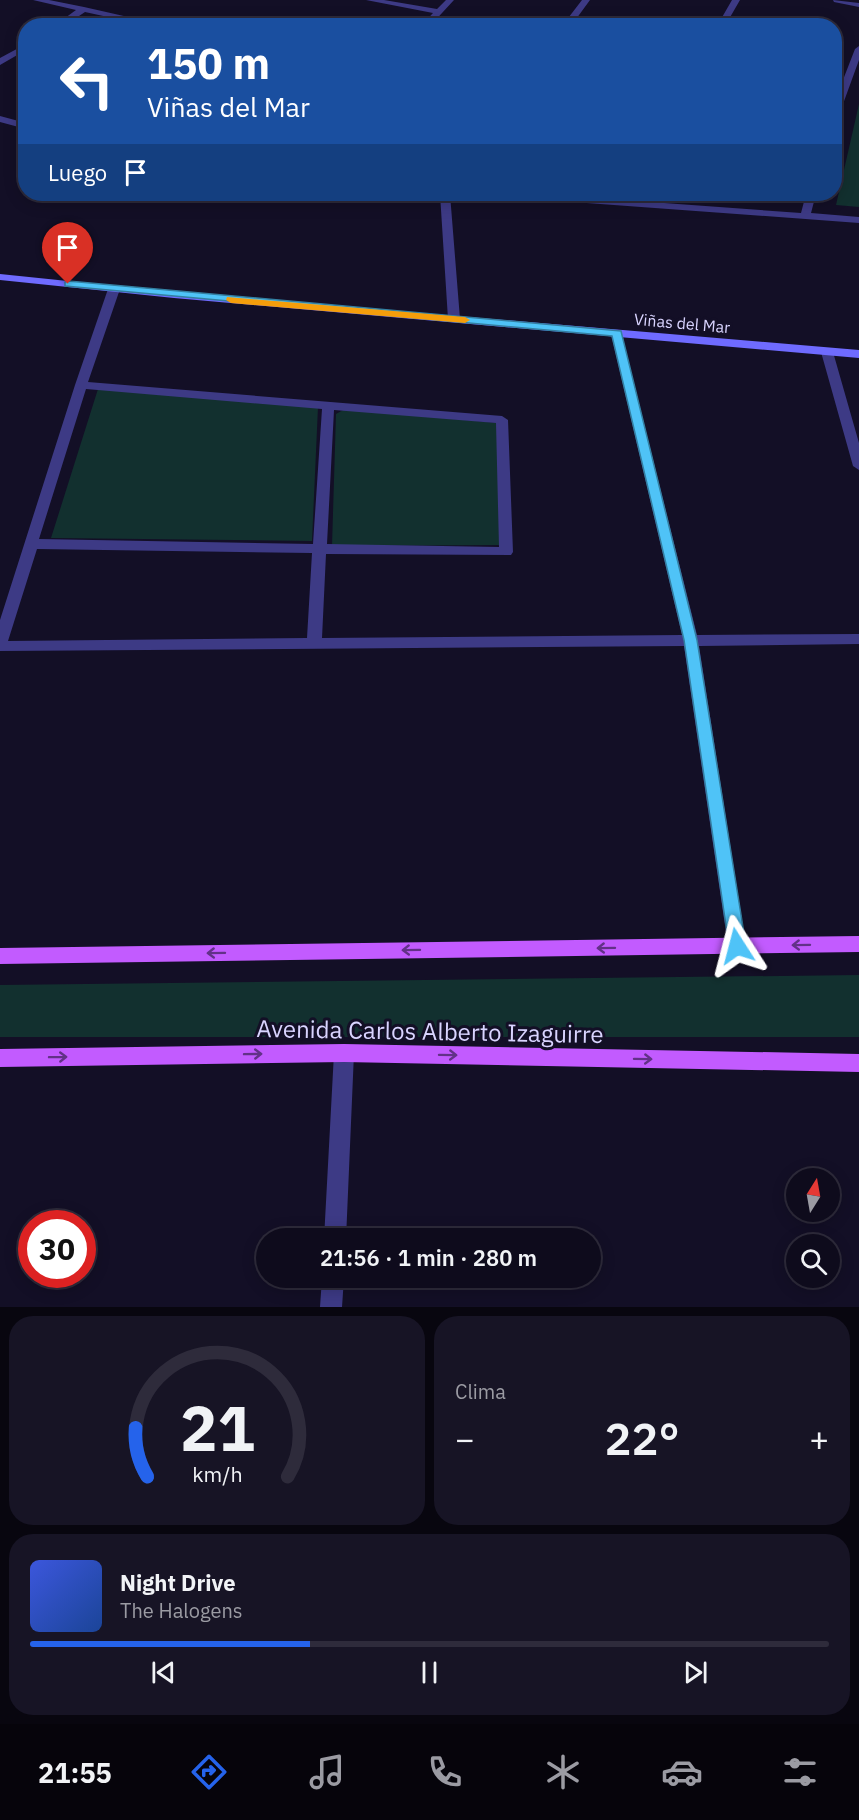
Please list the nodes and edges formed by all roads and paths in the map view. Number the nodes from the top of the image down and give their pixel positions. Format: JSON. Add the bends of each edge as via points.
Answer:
{"nodes":[{"id":1,"x":37,"y":0,"type":"edge"},
{"id":2,"x":370,"y":0,"type":"edge"},
{"id":3,"x":450,"y":0,"type":"edge"},
{"id":4,"x":586,"y":0,"type":"edge"},
{"id":5,"x":736,"y":0,"type":"edge"},
{"id":6,"x":837,"y":0,"type":"edge"},
{"id":7,"x":859,"y":5,"type":"edge"},
{"id":8,"x":84,"y":9,"type":"junction"},
{"id":9,"x":438,"y":12,"type":"junction"},
{"id":10,"x":70,"y":18,"type":"edge"},
{"id":11,"x":126,"y":18,"type":"edge"},
{"id":12,"x":432,"y":18,"type":"edge"},
{"id":13,"x":572,"y":18,"type":"edge"},
{"id":14,"x":726,"y":18,"type":"edge"},
{"id":15,"x":859,"y":49,"type":"edge"},
{"id":16,"x":18,"y":51,"type":"edge"},
{"id":17,"x":0,"y":62,"type":"edge"},
{"id":18,"x":842,"y":95,"type":"edge"},
{"id":19,"x":0,"y":118,"type":"edge"},
{"id":20,"x":18,"y":124,"type":"edge"},
{"id":21,"x":446,"y":201,"type":"edge"},
{"id":22,"x":648,"y":201,"type":"edge"},
{"id":23,"x":809,"y":201,"type":"edge"},
{"id":24,"x":805,"y":216,"type":"junction"},
{"id":25,"x":859,"y":220,"type":"edge"},
{"id":26,"x":0,"y":277,"type":"edge"},
{"id":27,"x":114,"y":289,"type":"junction"},
{"id":28,"x":454,"y":319,"type":"junction"},
{"id":29,"x":617,"y":334,"type":"junction"},
{"id":30,"x":827,"y":352,"type":"junction"},
{"id":31,"x":859,"y":354,"type":"edge"},
{"id":32,"x":81,"y":385,"type":"junction"},
{"id":33,"x":328,"y":406,"type":"junction"},
{"id":34,"x":859,"y":466,"type":"edge"},
{"id":35,"x":31,"y":544,"type":"junction"},
{"id":36,"x":320,"y":548,"type":"junction"},
{"id":37,"x":859,"y":639,"type":"edge"},
{"id":38,"x":690,"y":640,"type":"junction"},
{"id":39,"x":314,"y":643,"type":"junction"},
{"id":40,"x":0,"y":644,"type":"edge"},
{"id":41,"x":859,"y":944,"type":"edge"},
{"id":42,"x":737,"y":946,"type":"junction"},
{"id":43,"x":0,"y":956,"type":"edge"},
{"id":44,"x":344,"y":1053,"type":"junction"},
{"id":45,"x":0,"y":1058,"type":"edge"},
{"id":46,"x":859,"y":1063,"type":"edge"},
{"id":47,"x":336,"y":1228,"type":"edge"},
{"id":48,"x":332,"y":1288,"type":"edge"},
{"id":49,"x":331,"y":1307,"type":"edge"}],
"edges":[{"from":1,"to":8,"type":"street"},
{"from":2,"to":9,"type":"street"},
{"from":3,"to":9,"type":"street"},
{"from":4,"to":13,"type":"street"},
{"from":5,"to":14,"type":"street"},
{"from":6,"to":7,"type":"street"},
{"from":8,"to":10,"type":"street"},
{"from":8,"to":11,"type":"street"},
{"from":9,"to":12,"type":"street"},
{"from":15,"to":18,"type":"street"},
{"from":16,"to":17,"type":"street"},
{"from":19,"to":20,"type":"street"},
{"from":21,"to":28,"type":"street"},
{"from":22,"to":24,"type":"street"},
{"from":23,"to":24,"type":"street"},
{"from":24,"to":25,"type":"street"},
{"from":26,"to":27,"type":"street","name":"Viñas del Mar"},
{"from":27,"to":28,"type":"street","name":"Viñas del Mar"},
{"from":27,"to":32,"type":"street"},
{"from":28,"to":29,"type":"street","name":"Viñas del Mar"},
{"from":29,"to":30,"type":"street","name":"Viñas del Mar"},
{"from":29,"to":38,"type":"street"},
{"from":30,"to":31,"type":"street","name":"Viñas del Mar"},
{"from":30,"to":34,"type":"street"},
{"from":32,"to":33,"type":"street"},
{"from":32,"to":35,"type":"street"},
{"from":33,"to":36,"type":"street"},
{"from":33,"to":36,"type":"street","via":[[502,420],[506,552]]},
{"from":35,"to":36,"type":"street"},
{"from":35,"to":40,"type":"street"},
{"from":36,"to":39,"type":"street"},
{"from":37,"to":38,"type":"street"},
{"from":38,"to":39,"type":"street"},
{"from":38,"to":42,"type":"street"},
{"from":39,"to":40,"type":"street"},
{"from":41,"to":42,"type":"main road","one_way":true},
{"from":42,"to":43,"type":"main road","one_way":true},
{"from":45,"to":44,"type":"main road","name":"Avenida Carlos Alberto Izaguirre","one_way":true},
{"from":44,"to":46,"type":"main road","name":"Avenida Carlos Alberto Izaguirre","one_way":true},
{"from":44,"to":47,"type":"street"},
{"from":48,"to":49,"type":"street"}]}
